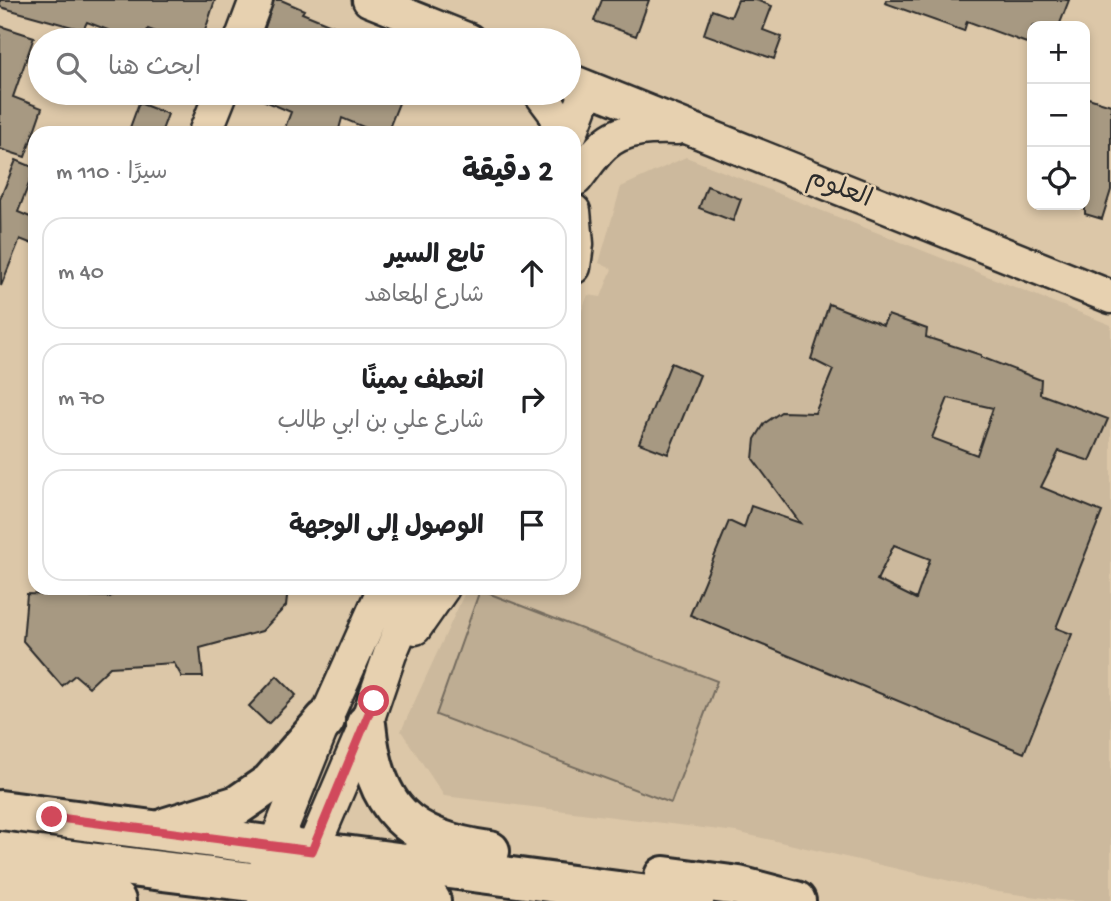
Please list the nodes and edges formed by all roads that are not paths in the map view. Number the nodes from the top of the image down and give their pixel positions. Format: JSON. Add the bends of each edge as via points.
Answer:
{"nodes":[{"id":1,"x":256,"y":0,"type":"edge"},
{"id":2,"x":382,"y":2,"type":"edge"},
{"id":3,"x":246,"y":28,"type":"edge"},
{"id":4,"x":442,"y":28,"type":"edge"},
{"id":5,"x":588,"y":88,"type":"edge"},
{"id":6,"x":216,"y":105,"type":"edge"},
{"id":7,"x":549,"y":105,"type":"edge"},
{"id":8,"x":208,"y":126,"type":"edge"},
{"id":9,"x":558,"y":126,"type":"edge"},
{"id":10,"x":574,"y":126,"type":"edge"},
{"id":11,"x":685,"y":128,"type":"junction"},
{"id":12,"x":581,"y":139,"type":"edge"},
{"id":13,"x":581,"y":174,"type":"edge"},
{"id":14,"x":1111,"y":297,"type":"edge"},
{"id":15,"x":381,"y":595,"type":"edge"},
{"id":16,"x":415,"y":595,"type":"edge"},
{"id":17,"x":439,"y":595,"type":"edge"},
{"id":18,"x":390,"y":654,"type":"junction"},
{"id":19,"x":325,"y":720,"type":"junction"},
{"id":20,"x":366,"y":724,"type":"junction"},
{"id":21,"x":0,"y":810,"type":"edge"},
{"id":22,"x":153,"y":831,"type":"junction"},
{"id":23,"x":274,"y":846,"type":"junction"},
{"id":24,"x":0,"y":850,"type":"edge"},
{"id":25,"x":0,"y":887,"type":"edge"},
{"id":26,"x":280,"y":887,"type":"edge"},
{"id":27,"x":114,"y":901,"type":"edge"},
{"id":28,"x":430,"y":901,"type":"edge"},
{"id":29,"x":694,"y":901,"type":"edge"},
{"id":30,"x":796,"y":901,"type":"edge"}],
"edges":[{"from":1,"to":3,"type":"street"},
{"from":2,"to":4,"type":"street"},
{"from":5,"to":10,"type":"street"},
{"from":5,"to":11,"type":"street","name":"العلوم"},
{"from":5,"to":12,"type":"street"},
{"from":6,"to":8,"type":"street"},
{"from":7,"to":9,"type":"street"},
{"from":11,"to":13,"type":"street","via":[[627,132],[605,143]]},
{"from":11,"to":14,"type":"street","name":"العلوم"},
{"from":15,"to":19,"type":"street"},
{"from":16,"to":18,"type":"street"},
{"from":17,"to":18,"type":"street"},
{"from":18,"to":20,"type":"street"},
{"from":19,"to":22,"type":"main road","via":[[270,783],[238,805]]},
{"from":19,"to":23,"type":"street"},
{"from":20,"to":26,"type":"street"},
{"from":20,"to":30,"type":"main road","via":[[372,769],[388,802],[405,821],[449,845],[739,886]]},
{"from":21,"to":22,"type":"main road"},
{"from":22,"to":23,"type":"main road"},
{"from":23,"to":26,"type":"main road"},
{"from":24,"to":26,"type":"main road"},
{"from":25,"to":27,"type":"main road"},
{"from":26,"to":28,"type":"main road","via":[[329,887]]},
{"from":26,"to":29,"type":"main road"}]}
